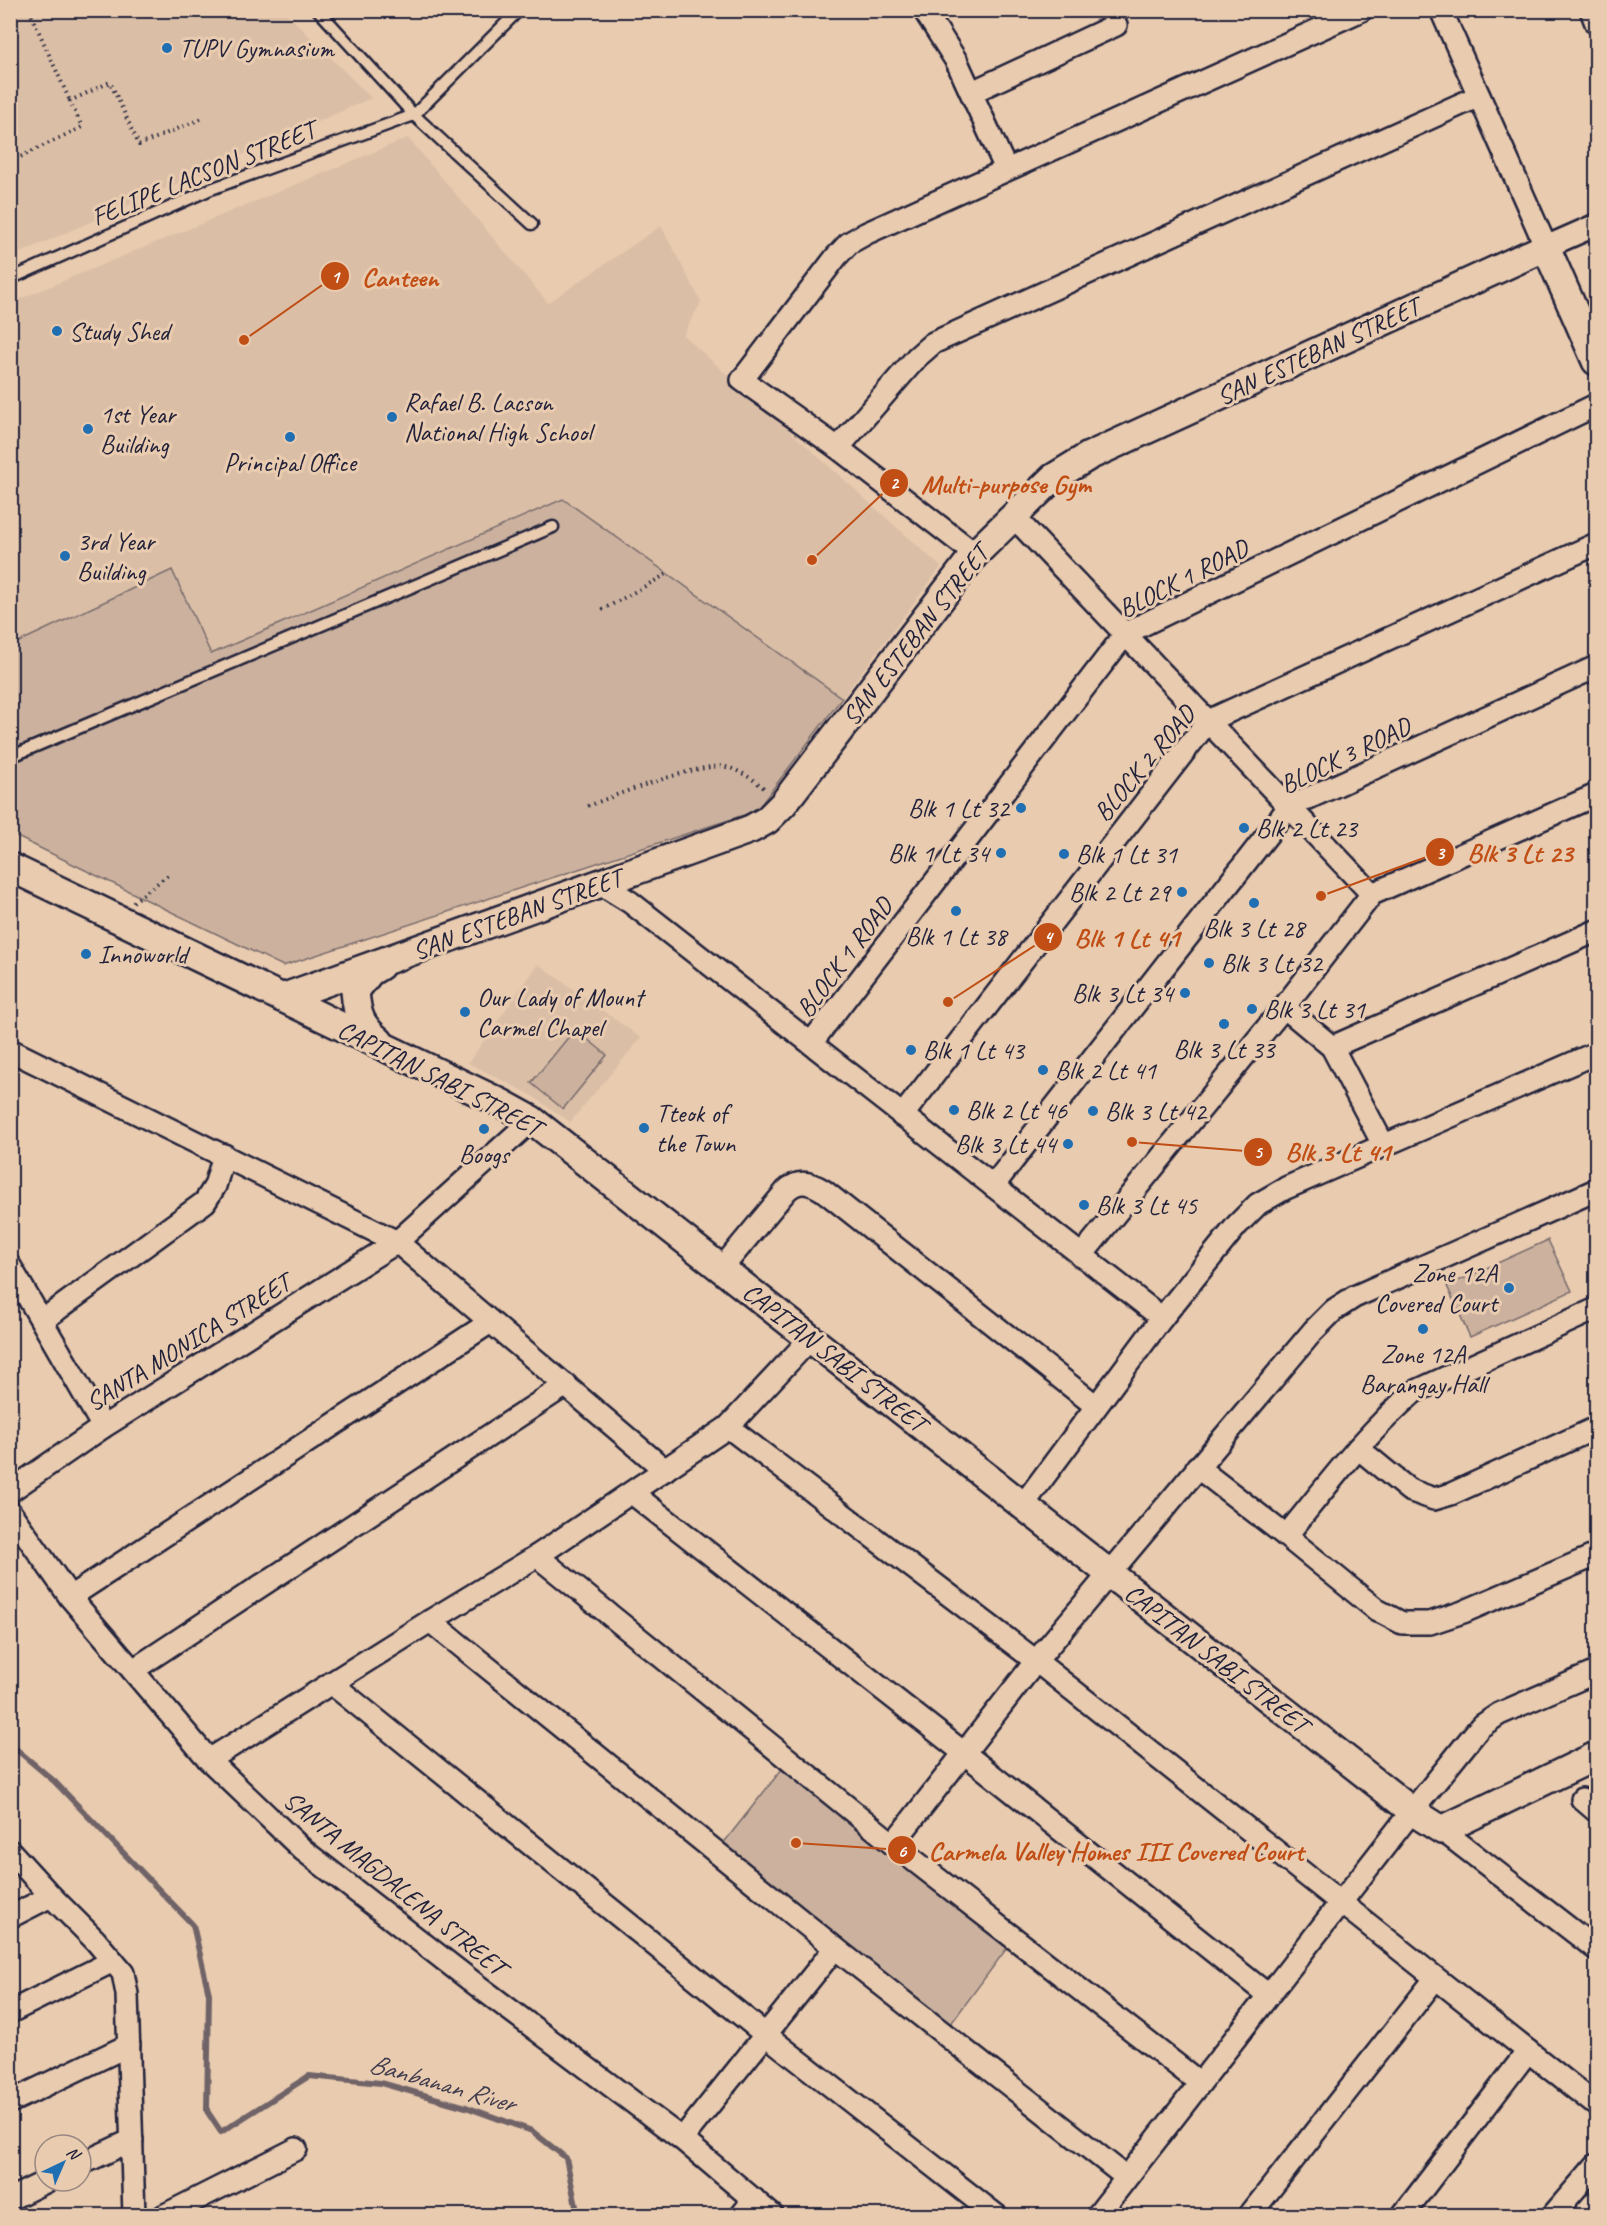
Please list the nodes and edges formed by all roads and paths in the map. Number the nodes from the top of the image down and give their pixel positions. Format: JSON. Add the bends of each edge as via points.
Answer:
{"nodes":[{"id":1,"x":29,"y":10,"type":"edge"},
{"id":2,"x":318,"y":10,"type":"edge"},
{"id":3,"x":924,"y":10,"type":"edge"},
{"id":4,"x":1362,"y":10,"type":"edge"},
{"id":5,"x":1441,"y":10,"type":"edge"},
{"id":6,"x":1591,"y":10,"type":"edge"},
{"id":7,"x":517,"y":12,"type":"edge"},
{"id":8,"x":1596,"y":23,"type":"edge"},
{"id":9,"x":1116,"y":25,"type":"dead end"},
{"id":10,"x":10,"y":92,"type":"edge"},
{"id":11,"x":972,"y":92,"type":"junction"},
{"id":12,"x":1479,"y":96,"type":"junction"},
{"id":13,"x":70,"y":101,"type":"junction"},
{"id":14,"x":10,"y":104,"type":"edge"},
{"id":15,"x":414,"y":115,"type":"junction"},
{"id":16,"x":202,"y":118,"type":"dead end"},
{"id":17,"x":10,"y":162,"type":"edge"},
{"id":18,"x":1006,"y":170,"type":"junction"},
{"id":19,"x":532,"y":224,"type":"dead end"},
{"id":20,"x":1596,"y":225,"type":"edge"},
{"id":21,"x":1546,"y":247,"type":"junction"},
{"id":22,"x":10,"y":279,"type":"edge"},
{"id":23,"x":1596,"y":361,"type":"edge"},
{"id":24,"x":1596,"y":405,"type":"edge"},
{"id":25,"x":838,"y":448,"type":"junction"},
{"id":26,"x":1013,"y":516,"type":"junction"},
{"id":27,"x":553,"y":527,"type":"dead end"},
{"id":28,"x":1596,"y":544,"type":"edge"},
{"id":29,"x":975,"y":554,"type":"junction"},
{"id":30,"x":667,"y":574,"type":"dead end"},
{"id":31,"x":602,"y":610,"type":"dead end"},
{"id":32,"x":1126,"y":633,"type":"junction"},
{"id":33,"x":1596,"y":668,"type":"edge"},
{"id":34,"x":1208,"y":721,"type":"junction"},
{"id":35,"x":10,"y":758,"type":"edge"},
{"id":36,"x":1596,"y":795,"type":"edge"},
{"id":37,"x":783,"y":804,"type":"junction"},
{"id":38,"x":588,"y":806,"type":"dead end"},
{"id":39,"x":1289,"y":807,"type":"junction"},
{"id":40,"x":10,"y":867,"type":"edge"},
{"id":41,"x":168,"y":875,"type":"dead end"},
{"id":42,"x":601,"y":885,"type":"junction"},
{"id":43,"x":1372,"y":894,"type":"junction"},
{"id":44,"x":114,"y":917,"type":"junction"},
{"id":45,"x":1596,"y":931,"type":"edge"},
{"id":46,"x":390,"y":959,"type":"junction"},
{"id":47,"x":282,"y":998,"type":"junction"},
{"id":48,"x":1284,"y":1007,"type":"junction"},
{"id":49,"x":812,"y":1042,"type":"junction"},
{"id":50,"x":1332,"y":1047,"type":"junction"},
{"id":51,"x":389,"y":1049,"type":"junction"},
{"id":52,"x":10,"y":1050,"type":"edge"},
{"id":53,"x":1596,"y":1053,"type":"edge"},
{"id":54,"x":902,"y":1116,"type":"junction"},
{"id":55,"x":532,"y":1120,"type":"junction"},
{"id":56,"x":1384,"y":1146,"type":"junction"},
{"id":57,"x":224,"y":1155,"type":"junction"},
{"id":58,"x":993,"y":1186,"type":"junction"},
{"id":59,"x":1596,"y":1190,"type":"edge"},
{"id":60,"x":397,"y":1242,"type":"junction"},
{"id":61,"x":1082,"y":1256,"type":"junction"},
{"id":62,"x":10,"y":1266,"type":"edge"},
{"id":63,"x":722,"y":1268,"type":"junction"},
{"id":64,"x":1596,"y":1309,"type":"edge"},
{"id":65,"x":1162,"y":1318,"type":"junction"},
{"id":66,"x":42,"y":1320,"type":"junction"},
{"id":67,"x":489,"y":1323,"type":"junction"},
{"id":68,"x":811,"y":1338,"type":"junction"},
{"id":69,"x":566,"y":1385,"type":"junction"},
{"id":70,"x":1096,"y":1406,"type":"junction"},
{"id":71,"x":103,"y":1427,"type":"junction"},
{"id":72,"x":728,"y":1427,"type":"junction"},
{"id":73,"x":1596,"y":1428,"type":"edge"},
{"id":74,"x":1358,"y":1448,"type":"junction"},
{"id":75,"x":1197,"y":1467,"type":"junction"},
{"id":76,"x":665,"y":1470,"type":"junction"},
{"id":77,"x":10,"y":1491,"type":"edge"},
{"id":78,"x":632,"y":1493,"type":"junction"},
{"id":79,"x":1023,"y":1505,"type":"junction"},
{"id":80,"x":10,"y":1512,"type":"edge"},
{"id":81,"x":1286,"y":1536,"type":"junction"},
{"id":82,"x":1596,"y":1555,"type":"edge"},
{"id":83,"x":537,"y":1556,"type":"junction"},
{"id":84,"x":1108,"y":1572,"type":"junction"},
{"id":85,"x":70,"y":1597,"type":"junction"},
{"id":86,"x":430,"y":1621,"type":"junction"},
{"id":87,"x":1036,"y":1661,"type":"junction"},
{"id":88,"x":133,"y":1670,"type":"junction"},
{"id":89,"x":1596,"y":1672,"type":"edge"},
{"id":90,"x":331,"y":1683,"type":"junction"},
{"id":91,"x":964,"y":1754,"type":"junction"},
{"id":92,"x":1596,"y":1756,"type":"edge"},
{"id":93,"x":209,"y":1760,"type":"junction"},
{"id":94,"x":1412,"y":1811,"type":"junction"},
{"id":95,"x":1442,"y":1830,"type":"junction"},
{"id":96,"x":893,"y":1844,"type":"junction"},
{"id":97,"x":10,"y":1851,"type":"edge"},
{"id":98,"x":51,"y":1896,"type":"junction"},
{"id":99,"x":1340,"y":1903,"type":"junction"},
{"id":100,"x":10,"y":1917,"type":"edge"},
{"id":101,"x":835,"y":1948,"type":"junction"},
{"id":102,"x":1596,"y":1949,"type":"edge"},
{"id":103,"x":113,"y":1961,"type":"junction"},
{"id":104,"x":1435,"y":1979,"type":"junction"},
{"id":105,"x":1268,"y":1995,"type":"junction"},
{"id":106,"x":10,"y":2012,"type":"edge"},
{"id":107,"x":766,"y":2035,"type":"junction"},
{"id":108,"x":129,"y":2045,"type":"junction"},
{"id":109,"x":1528,"y":2051,"type":"junction"},
{"id":110,"x":1200,"y":2083,"type":"junction"},
{"id":111,"x":10,"y":2102,"type":"edge"},
{"id":112,"x":1596,"y":2105,"type":"edge"},
{"id":113,"x":682,"y":2139,"type":"junction"},
{"id":114,"x":132,"y":2140,"type":"junction"},
{"id":115,"x":296,"y":2150,"type":"dead end"},
{"id":116,"x":93,"y":2158,"type":"edge"},
{"id":117,"x":1596,"y":2165,"type":"edge"},
{"id":118,"x":1126,"y":2177,"type":"junction"},
{"id":119,"x":33,"y":2188,"type":"edge"},
{"id":120,"x":10,"y":2199,"type":"edge"},
{"id":121,"x":754,"y":2199,"type":"junction"},
{"id":122,"x":134,"y":2216,"type":"edge"},
{"id":123,"x":163,"y":2216,"type":"edge"},
{"id":124,"x":741,"y":2216,"type":"edge"},
{"id":125,"x":773,"y":2216,"type":"edge"},
{"id":126,"x":997,"y":2216,"type":"edge"},
{"id":127,"x":1097,"y":2216,"type":"edge"},
{"id":128,"x":1249,"y":2216,"type":"edge"},
{"id":129,"x":1402,"y":2216,"type":"edge"},
{"id":130,"x":1552,"y":2216,"type":"edge"}],
"edges":[{"from":1,"to":13,"type":"path"},
{"from":2,"to":15,"type":"lane"},
{"from":3,"to":11,"type":"street"},
{"from":4,"to":18,"type":"street"},
{"from":5,"to":12,"type":"street"},
{"from":6,"to":8,"type":"street"},
{"from":7,"to":15,"type":"lane"},
{"from":9,"to":11,"type":"street"},
{"from":10,"to":14,"type":"path","via":[[15,102]]},
{"from":11,"to":18,"type":"street"},
{"from":12,"to":21,"type":"street"},
{"from":12,"to":25,"type":"street","via":[[933,342]]},
{"from":13,"to":16,"type":"path","via":[[110,82],[139,145]]},
{"from":13,"to":17,"type":"path","via":[[82,127]]},
{"from":15,"to":19,"type":"lane"},
{"from":15,"to":22,"type":"lane","name":"FELIPE LACSON STREET","via":[[211,189]]},
{"from":18,"to":25,"type":"street","via":[[849,243],[742,380]]},
{"from":20,"to":21,"type":"street"},
{"from":21,"to":23,"type":"street"},
{"from":21,"to":26,"type":"street","name":"SAN ESTEBAN STREET","via":[[1089,456],[1053,478]]},
{"from":24,"to":32,"type":"street","name":"BLOCK 1 ROAD"},
{"from":25,"to":29,"type":"street"},
{"from":26,"to":29,"type":"street","name":"SAN ESTEBAN STREET"},
{"from":26,"to":32,"type":"street"},
{"from":27,"to":35,"type":"lane"},
{"from":28,"to":34,"type":"street","name":"BLOCK 2 ROAD"},
{"from":29,"to":37,"type":"street","name":"SAN ESTEBAN STREET"},
{"from":30,"to":31,"type":"path"},
{"from":32,"to":34,"type":"street"},
{"from":32,"to":49,"type":"street","name":"BLOCK 1 ROAD"},
{"from":33,"to":39,"type":"street","name":"BLOCK 3 ROAD"},
{"from":34,"to":39,"type":"street"},
{"from":34,"to":54,"type":"street","name":"BLOCK 2 ROAD"},
{"from":36,"to":43,"type":"street"},
{"from":37,"to":38,"type":"path","via":[[753,779],[724,766],[648,784]]},
{"from":37,"to":42,"type":"street","name":"SAN ESTEBAN STREET","via":[[751,829]]},
{"from":39,"to":43,"type":"street"},
{"from":39,"to":58,"type":"street","name":"BLOCK 3 ROAD"},
{"from":40,"to":44,"type":"street","name":"CAPITAN SABI STREET"},
{"from":41,"to":44,"type":"path"},
{"from":42,"to":46,"type":"street","name":"SAN ESTEBAN STREET"},
{"from":42,"to":49,"type":"street","via":[[630,902]]},
{"from":43,"to":48,"type":"street"},
{"from":44,"to":47,"type":"street","name":"CAPITAN SABI STREET"},
{"from":45,"to":50,"type":"street"},
{"from":46,"to":47,"type":"street","name":"SAN ESTEBAN STREET"},
{"from":46,"to":51,"type":"street","via":[[370,972],[355,991],[362,1022]]},
{"from":47,"to":51,"type":"street","name":"CAPITAN SABI STREET"},
{"from":48,"to":50,"type":"street"},
{"from":48,"to":61,"type":"street"},
{"from":49,"to":54,"type":"street"},
{"from":50,"to":56,"type":"street"},
{"from":51,"to":55,"type":"street","name":"CAPITAN SABI STREET"},
{"from":52,"to":57,"type":"street"},
{"from":53,"to":56,"type":"street"},
{"from":54,"to":58,"type":"street"},
{"from":55,"to":60,"type":"street","name":"SANTA MONICA STREET"},
{"from":55,"to":63,"type":"street","name":"CAPITAN SABI STREET"},
{"from":56,"to":65,"type":"street","via":[[1258,1204]]},
{"from":57,"to":60,"type":"street"},
{"from":57,"to":66,"type":"street","via":[[215,1186],[205,1202]]},
{"from":58,"to":61,"type":"street"},
{"from":59,"to":75,"type":"street","via":[[1354,1297],[1334,1310]]},
{"from":60,"to":67,"type":"street"},
{"from":60,"to":71,"type":"street","name":"SANTA MONICA STREET"},
{"from":61,"to":65,"type":"street"},
{"from":62,"to":66,"type":"street"},
{"from":63,"to":68,"type":"street","name":"CAPITAN SABI STREET"},
{"from":63,"to":70,"type":"street","via":[[792,1185],[814,1185]]},
{"from":64,"to":74,"type":"street","via":[[1414,1392]]},
{"from":65,"to":70,"type":"street"},
{"from":66,"to":71,"type":"street"},
{"from":67,"to":69,"type":"street"},
{"from":67,"to":85,"type":"street"},
{"from":68,"to":72,"type":"street"},
{"from":68,"to":79,"type":"street","name":"CAPITAN SABI STREET"},
{"from":69,"to":76,"type":"street"},
{"from":69,"to":88,"type":"street"},
{"from":70,"to":79,"type":"street"},
{"from":71,"to":77,"type":"street","name":"SANTA MONICA STREET"},
{"from":72,"to":76,"type":"street"},
{"from":72,"to":87,"type":"street"},
{"from":73,"to":74,"type":"street","via":[[1434,1499],[1409,1490]]},
{"from":74,"to":81,"type":"street"},
{"from":75,"to":81,"type":"street"},
{"from":75,"to":84,"type":"street"},
{"from":76,"to":78,"type":"street"},
{"from":78,"to":83,"type":"street"},
{"from":78,"to":91,"type":"street"},
{"from":79,"to":84,"type":"street","name":"CAPITAN SABI STREET"},
{"from":80,"to":85,"type":"street","name":"SANTA MAGDALENA STREET"},
{"from":81,"to":82,"type":"street","via":[[1377,1610],[1402,1623],[1430,1623],[1463,1612]]},
{"from":83,"to":86,"type":"street"},
{"from":83,"to":96,"type":"street"},
{"from":84,"to":87,"type":"street"},
{"from":84,"to":94,"type":"street","name":"CAPITAN SABI STREET"},
{"from":85,"to":88,"type":"street","name":"SANTA MAGDALENA STREET"},
{"from":86,"to":90,"type":"street"},
{"from":86,"to":101,"type":"street"},
{"from":87,"to":91,"type":"street"},
{"from":87,"to":99,"type":"street"},
{"from":88,"to":93,"type":"street","name":"SANTA MAGDALENA STREET"},
{"from":89,"to":94,"type":"street","via":[[1499,1714],[1480,1727]]},
{"from":90,"to":93,"type":"street"},
{"from":90,"to":107,"type":"street"},
{"from":91,"to":96,"type":"street"},
{"from":91,"to":105,"type":"street"},
{"from":92,"to":95,"type":"street"},
{"from":93,"to":113,"type":"street","name":"SANTA MAGDALENA STREET","via":[[303,1850]]},
{"from":94,"to":95,"type":"street","name":"CAPITAN SABI STREET"},
{"from":94,"to":99,"type":"street"},
{"from":95,"to":102,"type":"street","name":"CAPITAN SABI STREET"},
{"from":96,"to":110,"type":"street"},
{"from":97,"to":98,"type":"street"},
{"from":98,"to":100,"type":"street"},
{"from":98,"to":103,"type":"street"},
{"from":99,"to":104,"type":"street"},
{"from":99,"to":105,"type":"street"},
{"from":101,"to":107,"type":"street"},
{"from":101,"to":118,"type":"street"},
{"from":103,"to":106,"type":"street"},
{"from":103,"to":108,"type":"street","via":[[123,1973],[127,1994]]},
{"from":104,"to":109,"type":"street"},
{"from":104,"to":128,"type":"street"},
{"from":105,"to":110,"type":"street"},
{"from":107,"to":113,"type":"street"},
{"from":107,"to":126,"type":"street"},
{"from":108,"to":111,"type":"street"},
{"from":108,"to":114,"type":"street"},
{"from":109,"to":112,"type":"street"},
{"from":109,"to":129,"type":"street"},
{"from":110,"to":118,"type":"street"},
{"from":113,"to":121,"type":"street","name":"SANTA MAGDALENA STREET"},
{"from":114,"to":116,"type":"street"},
{"from":114,"to":122,"type":"street"},
{"from":115,"to":123,"type":"street"},
{"from":117,"to":130,"type":"street"},
{"from":118,"to":127,"type":"street"},
{"from":119,"to":120,"type":"street"},
{"from":121,"to":124,"type":"street"},
{"from":121,"to":125,"type":"street","name":"SANTA MAGDALENA STREET"}]}
